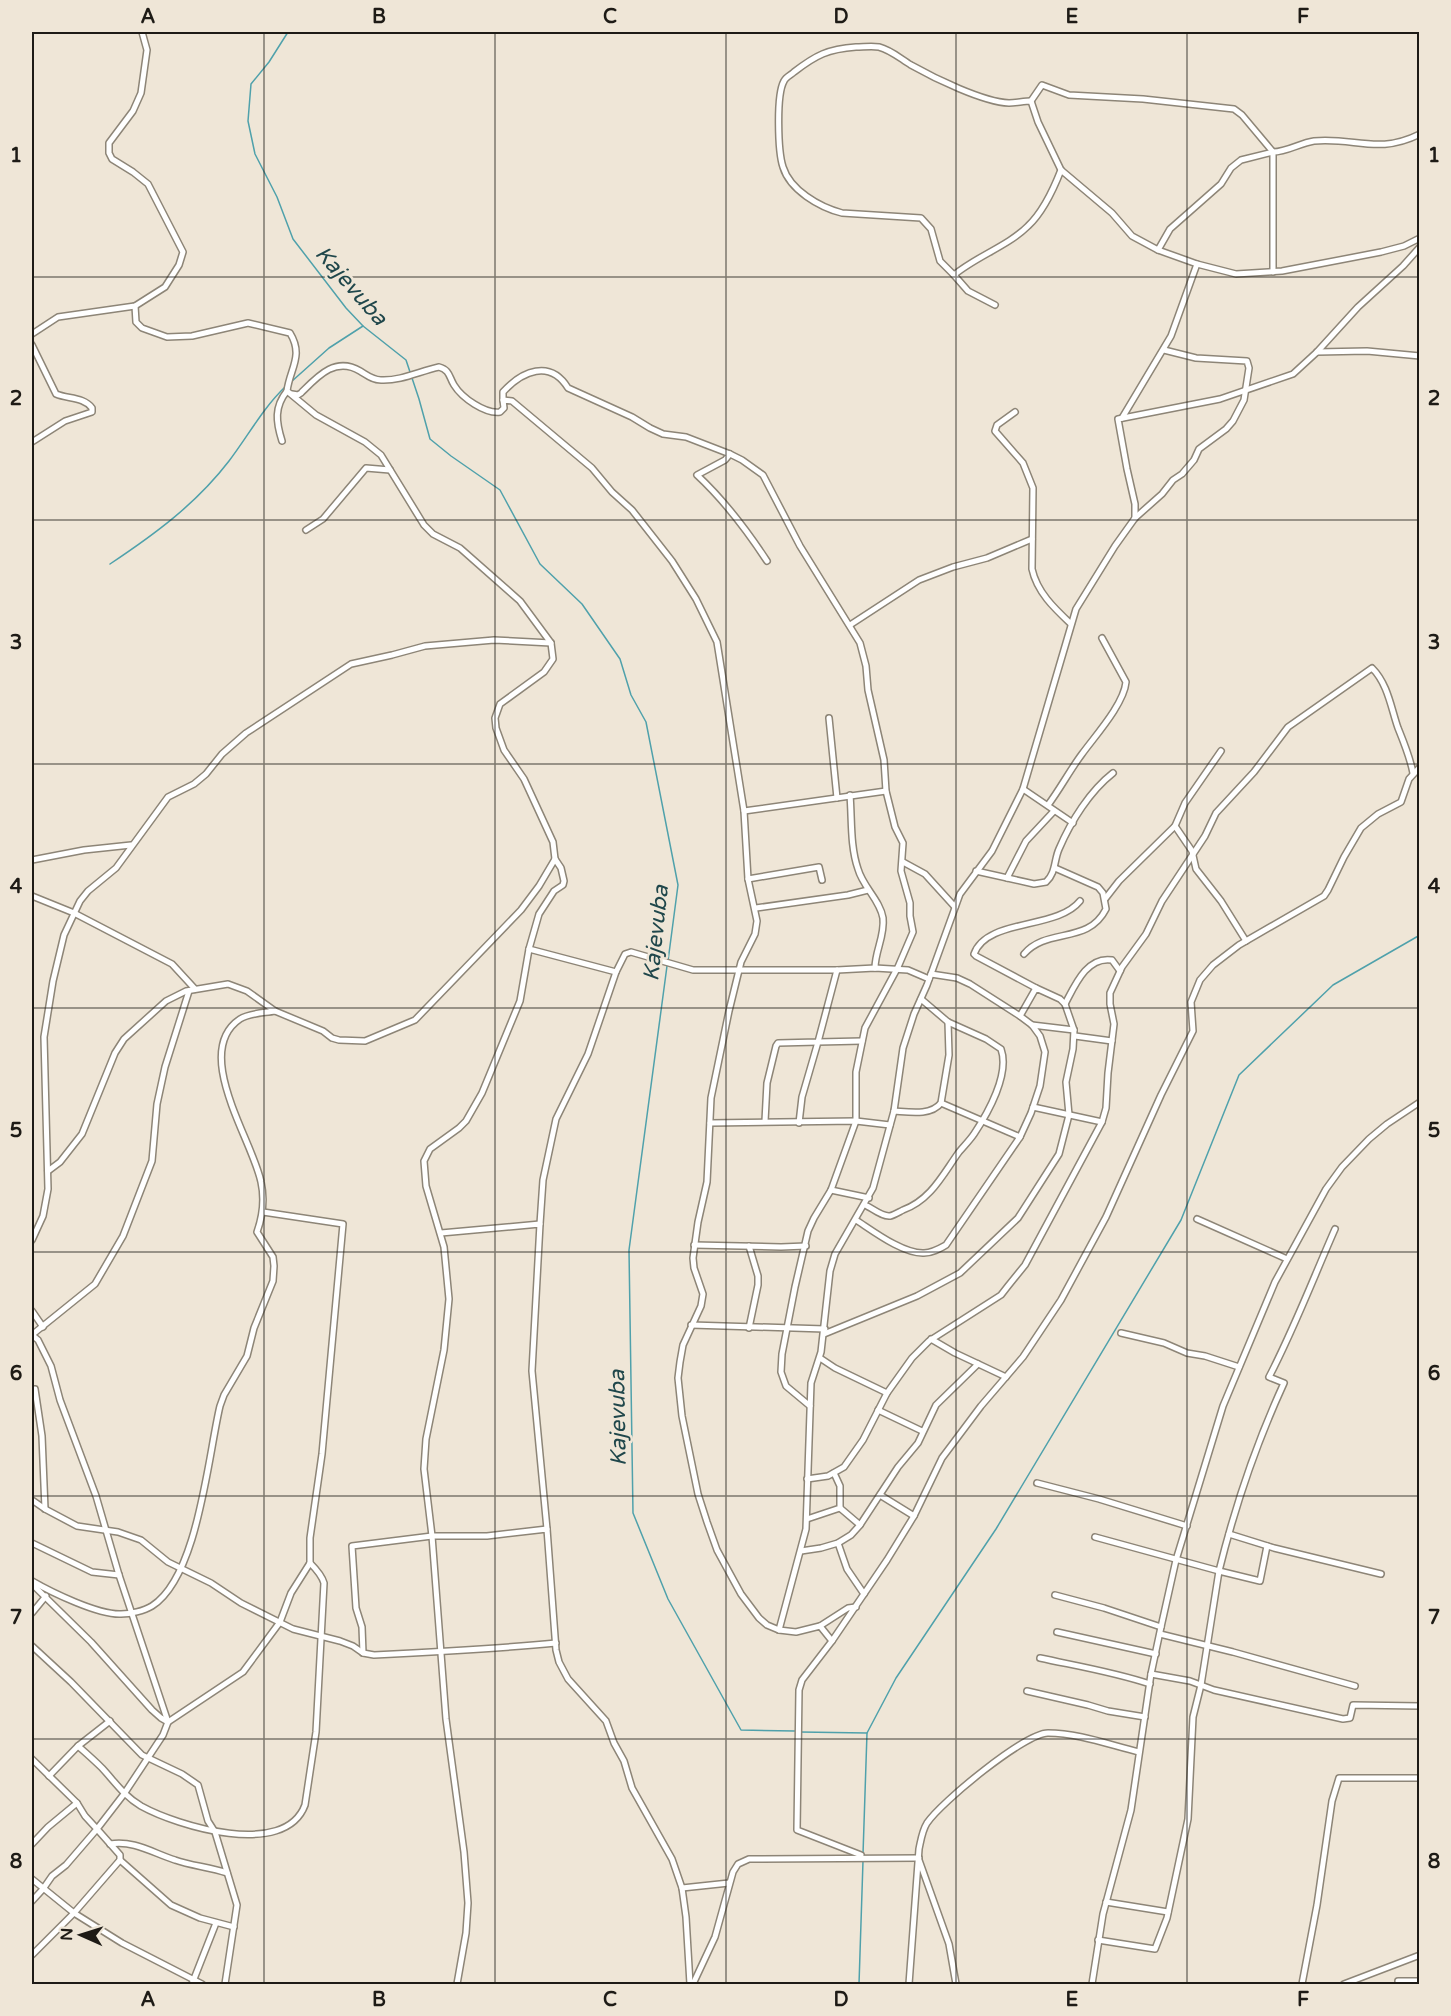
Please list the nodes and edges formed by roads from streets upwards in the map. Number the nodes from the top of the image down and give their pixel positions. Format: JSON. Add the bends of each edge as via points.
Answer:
{"nodes":[{"id":1,"x":142,"y":32,"type":"edge"},
{"id":2,"x":1031,"y":101,"type":"junction"},
{"id":3,"x":1419,"y":134,"type":"edge"},
{"id":4,"x":1273,"y":152,"type":"junction"},
{"id":5,"x":1061,"y":170,"type":"junction"},
{"id":6,"x":1419,"y":238,"type":"edge"},
{"id":7,"x":1419,"y":247,"type":"edge"},
{"id":8,"x":1158,"y":250,"type":"junction"},
{"id":9,"x":1197,"y":264,"type":"junction"},
{"id":10,"x":1273,"y":272,"type":"junction"},
{"id":11,"x":954,"y":275,"type":"junction"},
{"id":12,"x":995,"y":304,"type":"dead end"},
{"id":13,"x":135,"y":306,"type":"junction"},
{"id":14,"x":32,"y":334,"type":"edge"},
{"id":15,"x":32,"y":345,"type":"edge"},
{"id":16,"x":1164,"y":350,"type":"junction"},
{"id":17,"x":1317,"y":352,"type":"junction"},
{"id":18,"x":1419,"y":356,"type":"edge"},
{"id":19,"x":290,"y":392,"type":"junction"},
{"id":20,"x":1246,"y":392,"type":"junction"},
{"id":21,"x":503,"y":400,"type":"junction"},
{"id":22,"x":1015,"y":411,"type":"dead end"},
{"id":23,"x":1122,"y":418,"type":"junction"},
{"id":24,"x":282,"y":441,"type":"dead end"},
{"id":25,"x":32,"y":442,"type":"edge"},
{"id":26,"x":730,"y":454,"type":"junction"},
{"id":27,"x":390,"y":470,"type":"junction"},
{"id":28,"x":1135,"y":518,"type":"junction"},
{"id":29,"x":306,"y":530,"type":"dead end"},
{"id":30,"x":1032,"y":539,"type":"junction"},
{"id":31,"x":767,"y":561,"type":"dead end"},
{"id":32,"x":1071,"y":624,"type":"junction"},
{"id":33,"x":850,"y":625,"type":"junction"},
{"id":34,"x":1102,"y":638,"type":"dead end"},
{"id":35,"x":551,"y":643,"type":"junction"},
{"id":36,"x":829,"y":718,"type":"dead end"},
{"id":37,"x":1221,"y":751,"type":"dead end"},
{"id":38,"x":1419,"y":767,"type":"edge"},
{"id":39,"x":1113,"y":773,"type":"dead end"},
{"id":40,"x":1413,"y":773,"type":"junction"},
{"id":41,"x":1023,"y":789,"type":"junction"},
{"id":42,"x":886,"y":791,"type":"junction"},
{"id":43,"x":850,"y":795,"type":"junction"},
{"id":44,"x":837,"y":798,"type":"junction"},
{"id":45,"x":1048,"y":805,"type":"junction"},
{"id":46,"x":1054,"y":810,"type":"junction"},
{"id":47,"x":744,"y":811,"type":"junction"},
{"id":48,"x":1073,"y":823,"type":"junction"},
{"id":49,"x":1175,"y":826,"type":"junction"},
{"id":50,"x":131,"y":845,"type":"junction"},
{"id":51,"x":1192,"y":856,"type":"junction"},
{"id":52,"x":32,"y":860,"type":"edge"},
{"id":53,"x":555,"y":860,"type":"junction"},
{"id":54,"x":903,"y":862,"type":"junction"},
{"id":55,"x":1055,"y":868,"type":"junction"},
{"id":56,"x":976,"y":871,"type":"junction"},
{"id":57,"x":1007,"y":878,"type":"junction"},
{"id":58,"x":748,"y":879,"type":"junction"},
{"id":59,"x":822,"y":880,"type":"dead end"},
{"id":60,"x":868,"y":890,"type":"junction"},
{"id":61,"x":32,"y":896,"type":"edge"},
{"id":62,"x":1105,"y":899,"type":"junction"},
{"id":63,"x":1080,"y":901,"type":"dead end"},
{"id":64,"x":955,"y":907,"type":"junction"},
{"id":65,"x":756,"y":908,"type":"junction"},
{"id":66,"x":74,"y":913,"type":"junction"},
{"id":67,"x":1246,"y":941,"type":"junction"},
{"id":68,"x":529,"y":950,"type":"junction"},
{"id":69,"x":1024,"y":954,"type":"dead end"},
{"id":70,"x":875,"y":968,"type":"junction"},
{"id":71,"x":740,"y":970,"type":"junction"},
{"id":72,"x":837,"y":970,"type":"junction"},
{"id":73,"x":1120,"y":970,"type":"junction"},
{"id":74,"x":896,"y":971,"type":"junction"},
{"id":75,"x":616,"y":972,"type":"junction"},
{"id":76,"x":930,"y":977,"type":"junction"},
{"id":77,"x":1036,"y":988,"type":"junction"},
{"id":78,"x":192,"y":990,"type":"junction"},
{"id":79,"x":921,"y":999,"type":"junction"},
{"id":80,"x":1065,"y":1004,"type":"junction"},
{"id":81,"x":275,"y":1011,"type":"junction"},
{"id":82,"x":1020,"y":1016,"type":"junction"},
{"id":83,"x":948,"y":1022,"type":"junction"},
{"id":84,"x":1032,"y":1025,"type":"junction"},
{"id":85,"x":1075,"y":1033,"type":"junction"},
{"id":86,"x":862,"y":1041,"type":"junction"},
{"id":87,"x":1112,"y":1041,"type":"junction"},
{"id":88,"x":818,"y":1042,"type":"junction"},
{"id":89,"x":1419,"y":1102,"type":"edge"},
{"id":90,"x":941,"y":1103,"type":"junction"},
{"id":91,"x":1033,"y":1107,"type":"junction"},
{"id":92,"x":894,"y":1111,"type":"junction"},
{"id":93,"x":1069,"y":1115,"type":"junction"},
{"id":94,"x":765,"y":1121,"type":"junction"},
{"id":95,"x":856,"y":1121,"type":"junction"},
{"id":96,"x":981,"y":1121,"type":"junction"},
{"id":97,"x":1102,"y":1122,"type":"junction"},
{"id":98,"x":710,"y":1123,"type":"junction"},
{"id":99,"x":799,"y":1123,"type":"junction"},
{"id":100,"x":890,"y":1125,"type":"junction"},
{"id":101,"x":1020,"y":1137,"type":"junction"},
{"id":102,"x":48,"y":1172,"type":"junction"},
{"id":103,"x":831,"y":1190,"type":"junction"},
{"id":104,"x":869,"y":1198,"type":"junction"},
{"id":105,"x":865,"y":1205,"type":"junction"},
{"id":106,"x":263,"y":1212,"type":"junction"},
{"id":107,"x":1197,"y":1219,"type":"dead end"},
{"id":108,"x":856,"y":1220,"type":"junction"},
{"id":109,"x":540,"y":1224,"type":"junction"},
{"id":110,"x":1335,"y":1229,"type":"dead end"},
{"id":111,"x":441,"y":1233,"type":"junction"},
{"id":112,"x":32,"y":1240,"type":"edge"},
{"id":113,"x":694,"y":1245,"type":"junction"},
{"id":114,"x":748,"y":1246,"type":"junction"},
{"id":115,"x":806,"y":1246,"type":"junction"},
{"id":116,"x":1287,"y":1259,"type":"junction"},
{"id":117,"x":32,"y":1311,"type":"edge"},
{"id":118,"x":691,"y":1325,"type":"junction"},
{"id":119,"x":43,"y":1327,"type":"junction"},
{"id":120,"x":749,"y":1328,"type":"junction"},
{"id":121,"x":787,"y":1328,"type":"junction"},
{"id":122,"x":825,"y":1331,"type":"junction"},
{"id":123,"x":1121,"y":1333,"type":"dead end"},
{"id":124,"x":32,"y":1335,"type":"edge"},
{"id":125,"x":932,"y":1339,"type":"junction"},
{"id":126,"x":820,"y":1358,"type":"junction"},
{"id":127,"x":978,"y":1364,"type":"junction"},
{"id":128,"x":1239,"y":1367,"type":"junction"},
{"id":129,"x":1006,"y":1377,"type":"junction"},
{"id":130,"x":35,"y":1389,"type":"dead end"},
{"id":131,"x":887,"y":1393,"type":"junction"},
{"id":132,"x":810,"y":1406,"type":"junction"},
{"id":133,"x":878,"y":1410,"type":"junction"},
{"id":134,"x":922,"y":1431,"type":"junction"},
{"id":135,"x":834,"y":1473,"type":"junction"},
{"id":136,"x":807,"y":1479,"type":"junction"},
{"id":137,"x":1037,"y":1483,"type":"dead end"},
{"id":138,"x":880,"y":1495,"type":"junction"},
{"id":139,"x":32,"y":1500,"type":"edge"},
{"id":140,"x":840,"y":1508,"type":"junction"},
{"id":141,"x":45,"y":1509,"type":"junction"},
{"id":142,"x":914,"y":1516,"type":"junction"},
{"id":143,"x":807,"y":1519,"type":"junction"},
{"id":144,"x":860,"y":1525,"type":"junction"},
{"id":145,"x":1187,"y":1526,"type":"junction"},
{"id":146,"x":547,"y":1528,"type":"junction"},
{"id":147,"x":106,"y":1531,"type":"junction"},
{"id":148,"x":1228,"y":1534,"type":"junction"},
{"id":149,"x":432,"y":1536,"type":"junction"},
{"id":150,"x":1095,"y":1537,"type":"dead end"},
{"id":151,"x":32,"y":1543,"type":"edge"},
{"id":152,"x":838,"y":1543,"type":"junction"},
{"id":153,"x":1267,"y":1546,"type":"junction"},
{"id":154,"x":801,"y":1551,"type":"junction"},
{"id":155,"x":1176,"y":1560,"type":"junction"},
{"id":156,"x":310,"y":1563,"type":"junction"},
{"id":157,"x":180,"y":1569,"type":"junction"},
{"id":158,"x":1219,"y":1571,"type":"junction"},
{"id":159,"x":1381,"y":1574,"type":"dead end"},
{"id":160,"x":119,"y":1575,"type":"junction"},
{"id":161,"x":32,"y":1582,"type":"edge"},
{"id":162,"x":47,"y":1594,"type":"junction"},
{"id":163,"x":864,"y":1594,"type":"junction"},
{"id":164,"x":1055,"y":1595,"type":"dead end"},
{"id":165,"x":856,"y":1607,"type":"junction"},
{"id":166,"x":133,"y":1612,"type":"junction"},
{"id":167,"x":32,"y":1613,"type":"edge"},
{"id":168,"x":279,"y":1622,"type":"junction"},
{"id":169,"x":820,"y":1626,"type":"junction"},
{"id":170,"x":1161,"y":1627,"type":"junction"},
{"id":171,"x":779,"y":1630,"type":"junction"},
{"id":172,"x":1057,"y":1632,"type":"dead end"},
{"id":173,"x":1160,"y":1634,"type":"junction"},
{"id":174,"x":321,"y":1637,"type":"junction"},
{"id":175,"x":832,"y":1641,"type":"junction"},
{"id":176,"x":556,"y":1643,"type":"junction"},
{"id":177,"x":32,"y":1646,"type":"edge"},
{"id":178,"x":1208,"y":1646,"type":"junction"},
{"id":179,"x":440,"y":1650,"type":"junction"},
{"id":180,"x":363,"y":1653,"type":"junction"},
{"id":181,"x":1156,"y":1654,"type":"junction"},
{"id":182,"x":1040,"y":1658,"type":"dead end"},
{"id":183,"x":1151,"y":1674,"type":"junction"},
{"id":184,"x":1150,"y":1684,"type":"junction"},
{"id":185,"x":1202,"y":1685,"type":"junction"},
{"id":186,"x":1355,"y":1686,"type":"dead end"},
{"id":187,"x":1027,"y":1691,"type":"dead end"},
{"id":188,"x":1419,"y":1706,"type":"edge"},
{"id":189,"x":1145,"y":1717,"type":"junction"},
{"id":190,"x":110,"y":1721,"type":"junction"},
{"id":191,"x":168,"y":1722,"type":"junction"},
{"id":192,"x":78,"y":1746,"type":"junction"},
{"id":193,"x":1139,"y":1752,"type":"junction"},
{"id":194,"x":147,"y":1758,"type":"junction"},
{"id":195,"x":32,"y":1759,"type":"edge"},
{"id":196,"x":49,"y":1776,"type":"junction"},
{"id":197,"x":1419,"y":1778,"type":"edge"},
{"id":198,"x":124,"y":1794,"type":"junction"},
{"id":199,"x":77,"y":1803,"type":"junction"},
{"id":200,"x":97,"y":1829,"type":"junction"},
{"id":201,"x":215,"y":1832,"type":"junction"},
{"id":202,"x":32,"y":1844,"type":"edge"},
{"id":203,"x":111,"y":1845,"type":"junction"},
{"id":204,"x":865,"y":1857,"type":"junction"},
{"id":205,"x":919,"y":1858,"type":"junction"},
{"id":206,"x":120,"y":1860,"type":"junction"},
{"id":207,"x":227,"y":1873,"type":"junction"},
{"id":208,"x":32,"y":1879,"type":"edge"},
{"id":209,"x":729,"y":1883,"type":"junction"},
{"id":210,"x":682,"y":1888,"type":"junction"},
{"id":211,"x":43,"y":1889,"type":"junction"},
{"id":212,"x":32,"y":1901,"type":"edge"},
{"id":213,"x":1106,"y":1902,"type":"junction"},
{"id":214,"x":74,"y":1912,"type":"junction"},
{"id":215,"x":1168,"y":1912,"type":"junction"},
{"id":216,"x":216,"y":1923,"type":"junction"},
{"id":217,"x":234,"y":1927,"type":"junction"},
{"id":218,"x":1098,"y":1940,"type":"junction"},
{"id":219,"x":32,"y":1955,"type":"edge"},
{"id":220,"x":1419,"y":1955,"type":"edge"},
{"id":221,"x":1398,"y":1981,"type":"dead end"},
{"id":222,"x":1419,"y":1981,"type":"edge"},
{"id":223,"x":193,"y":1983,"type":"edge"},
{"id":224,"x":202,"y":1984,"type":"edge"},
{"id":225,"x":225,"y":1984,"type":"edge"},
{"id":226,"x":457,"y":1984,"type":"edge"},
{"id":227,"x":691,"y":1984,"type":"edge"},
{"id":228,"x":909,"y":1984,"type":"edge"},
{"id":229,"x":956,"y":1984,"type":"edge"},
{"id":230,"x":1092,"y":1984,"type":"edge"},
{"id":231,"x":1302,"y":1984,"type":"edge"},
{"id":232,"x":1344,"y":1984,"type":"edge"}],
"edges":[{"from":1,"to":13,"type":"street","via":[[147,50],[141,93],[109,143],[109,153],[148,183],[183,252],[165,287]]},
{"from":2,"to":4,"type":"street","via":[[1042,85],[1069,94],[1234,109]]},
{"from":2,"to":5,"type":"street"},
{"from":2,"to":11,"type":"street","via":[[1009,103],[979,96],[873,47],[826,52],[783,83],[778,140],[786,176],[796,189],[832,211],[921,218],[931,229],[940,261]]},
{"from":3,"to":4,"type":"street","via":[[1392,145],[1313,141]]},
{"from":4,"to":8,"type":"street","via":[[1241,160],[1231,168],[1221,184],[1170,229]]},
{"from":4,"to":10,"type":"street"},
{"from":5,"to":8,"type":"street","via":[[1110,210],[1132,236]]},
{"from":5,"to":11,"type":"street","via":[[1031,224]]},
{"from":6,"to":10,"type":"street","via":[[1381,252]]},
{"from":7,"to":17,"type":"street"},
{"from":8,"to":9,"type":"street"},
{"from":9,"to":10,"type":"street","via":[[1236,274]]},
{"from":9,"to":16,"type":"street"},
{"from":11,"to":12,"type":"street","via":[[968,291]]},
{"from":13,"to":14,"type":"street","via":[[58,317]]},
{"from":13,"to":19,"type":"street","via":[[136,322],[142,328],[168,337],[192,336],[248,323],[290,333],[297,352],[289,377]]},
{"from":15,"to":25,"type":"street","via":[[56,394],[88,403],[92,412],[65,421]]},
{"from":16,"to":20,"type":"street","via":[[1196,358],[1247,361]]},
{"from":16,"to":23,"type":"street"},
{"from":17,"to":18,"type":"street"},
{"from":17,"to":20,"type":"street","via":[[1293,374]]},
{"from":19,"to":21,"type":"street","via":[[298,395],[322,372],[334,367],[352,367],[382,381],[439,367],[449,372],[455,388],[483,409],[500,412]]},
{"from":19,"to":24,"type":"street","via":[[278,406],[276,423]]},
{"from":19,"to":27,"type":"street","via":[[316,415],[365,442],[381,455]]},
{"from":20,"to":23,"type":"street"},
{"from":20,"to":28,"type":"street","via":[[1230,425],[1200,449],[1182,474]]},
{"from":21,"to":26,"type":"street","via":[[503,392],[526,373],[549,371],[568,388],[663,434],[686,436]]},
{"from":21,"to":47,"type":"street","via":[[512,401],[592,468],[632,510],[696,599],[717,642]]},
{"from":22,"to":30,"type":"street","via":[[994,430],[1023,463],[1033,488]]},
{"from":23,"to":28,"type":"street","via":[[1118,419]]},
{"from":26,"to":31,"type":"street","via":[[697,475],[745,527]]},
{"from":26,"to":33,"type":"street","via":[[763,475],[800,546]]},
{"from":27,"to":29,"type":"street","via":[[366,468],[323,519]]},
{"from":27,"to":35,"type":"street","via":[[424,525],[460,548],[520,601]]},
{"from":28,"to":32,"type":"street","via":[[1086,592]]},
{"from":30,"to":32,"type":"street","via":[[1034,579],[1051,606]]},
{"from":30,"to":33,"type":"street","via":[[919,580]]},
{"from":32,"to":41,"type":"street"},
{"from":33,"to":42,"type":"street","via":[[866,666]]},
{"from":34,"to":45,"type":"street","via":[[1126,682],[1125,691]]},
{"from":35,"to":50,"type":"street","via":[[494,640],[425,646],[351,664],[246,733],[195,784],[168,797]]},
{"from":35,"to":53,"type":"street","via":[[554,659],[544,672],[500,704],[495,718],[504,750],[524,779],[553,843]]},
{"from":36,"to":44,"type":"street"},
{"from":37,"to":49,"type":"street","via":[[1185,803]]},
{"from":38,"to":40,"type":"street"},
{"from":39,"to":48,"type":"street"},
{"from":40,"to":51,"type":"street","via":[[1384,685],[1372,668],[1288,727],[1216,813]]},
{"from":40,"to":67,"type":"street","via":[[1401,802],[1371,819],[1356,834],[1327,893]]},
{"from":41,"to":45,"type":"street"},
{"from":41,"to":56,"type":"street","via":[[992,851]]},
{"from":42,"to":43,"type":"street"},
{"from":42,"to":54,"type":"street","via":[[903,843]]},
{"from":43,"to":44,"type":"street"},
{"from":43,"to":60,"type":"street","via":[[855,860]]},
{"from":44,"to":47,"type":"street"},
{"from":45,"to":46,"type":"street"},
{"from":46,"to":48,"type":"street"},
{"from":46,"to":57,"type":"street","via":[[1026,841]]},
{"from":47,"to":58,"type":"street"},
{"from":48,"to":55,"type":"street","via":[[1059,848]]},
{"from":49,"to":51,"type":"street"},
{"from":49,"to":62,"type":"street"},
{"from":50,"to":52,"type":"street"},
{"from":50,"to":66,"type":"street","via":[[116,868],[88,891]]},
{"from":51,"to":67,"type":"street","via":[[1196,869]]},
{"from":51,"to":73,"type":"street"},
{"from":53,"to":68,"type":"street","via":[[561,868],[563,885],[554,891],[539,914]]},
{"from":53,"to":81,"type":"street","via":[[521,910],[407,1024],[365,1041],[339,1040]]},
{"from":54,"to":64,"type":"street","via":[[925,874]]},
{"from":54,"to":74,"type":"street","via":[[902,880],[910,903],[913,932]]},
{"from":55,"to":57,"type":"street","via":[[1041,884]]},
{"from":55,"to":62,"type":"street","via":[[1098,888]]},
{"from":56,"to":57,"type":"street"},
{"from":56,"to":64,"type":"street"},
{"from":58,"to":59,"type":"street","via":[[819,867]]},
{"from":58,"to":65,"type":"street"},
{"from":60,"to":65,"type":"street"},
{"from":60,"to":70,"type":"street","via":[[883,921]]},
{"from":61,"to":66,"type":"street"},
{"from":62,"to":69,"type":"street","via":[[1106,909],[1095,924],[1040,942]]},
{"from":63,"to":77,"type":"street","via":[[1060,915],[988,937],[975,950],[976,956]]},
{"from":64,"to":76,"type":"street"},
{"from":65,"to":71,"type":"street","via":[[755,934]]},
{"from":66,"to":78,"type":"street","via":[[172,964]]},
{"from":66,"to":102,"type":"street","via":[[56,962],[44,1037]]},
{"from":67,"to":129,"type":"street","via":[[1213,965],[1200,980],[1191,1002],[1193,1031],[1106,1217],[1061,1300]]},
{"from":68,"to":75,"type":"street"},
{"from":68,"to":111,"type":"street","via":[[520,1000],[482,1093],[466,1121],[430,1149],[424,1161],[426,1186]]},
{"from":70,"to":72,"type":"street"},
{"from":70,"to":74,"type":"street"},
{"from":71,"to":72,"type":"street"},
{"from":71,"to":75,"type":"street","via":[[693,970],[628,952]]},
{"from":71,"to":98,"type":"street","via":[[713,1082]]},
{"from":72,"to":88,"type":"street"},
{"from":73,"to":80,"type":"street","via":[[1112,960],[1096,961],[1080,977]]},
{"from":73,"to":87,"type":"street","via":[[1110,993]]},
{"from":74,"to":76,"type":"street","via":[[908,970]]},
{"from":74,"to":86,"type":"street","via":[[867,1023]]},
{"from":75,"to":109,"type":"street","via":[[588,1054],[556,1119],[543,1180]]},
{"from":76,"to":79,"type":"street"},
{"from":76,"to":82,"type":"street","via":[[957,978]]},
{"from":77,"to":80,"type":"street"},
{"from":77,"to":82,"type":"street"},
{"from":78,"to":81,"type":"street","via":[[232,985],[248,991]]},
{"from":78,"to":102,"type":"street","via":[[166,1001],[124,1039],[82,1134]]},
{"from":78,"to":119,"type":"street","via":[[165,1068],[152,1161],[123,1236],[95,1284]]},
{"from":79,"to":83,"type":"street"},
{"from":79,"to":92,"type":"street","via":[[903,1048]]},
{"from":80,"to":85,"type":"street"},
{"from":81,"to":106,"type":"street","via":[[251,1015],[235,1023],[227,1034],[221,1057],[226,1090],[258,1170]]},
{"from":82,"to":84,"type":"street"},
{"from":83,"to":90,"type":"street","via":[[950,1055]]},
{"from":83,"to":96,"type":"street","via":[[997,1044],[1003,1054],[997,1095]]},
{"from":84,"to":85,"type":"street"},
{"from":84,"to":91,"type":"street","via":[[1045,1052]]},
{"from":85,"to":87,"type":"street"},
{"from":85,"to":93,"type":"street","via":[[1066,1072]]},
{"from":86,"to":88,"type":"street"},
{"from":86,"to":95,"type":"street","via":[[856,1072]]},
{"from":87,"to":97,"type":"street"},
{"from":88,"to":94,"type":"street","via":[[777,1044],[768,1078]]},
{"from":88,"to":99,"type":"street","via":[[802,1097]]},
{"from":89,"to":116,"type":"street","via":[[1369,1139],[1342,1167]]},
{"from":90,"to":92,"type":"street","via":[[925,1112]]},
{"from":90,"to":96,"type":"street"},
{"from":91,"to":93,"type":"street"},
{"from":91,"to":101,"type":"street"},
{"from":92,"to":100,"type":"street"},
{"from":93,"to":97,"type":"street"},
{"from":93,"to":122,"type":"street","via":[[1059,1154],[1018,1218],[979,1257],[951,1279],[916,1296]]},
{"from":94,"to":98,"type":"street"},
{"from":94,"to":99,"type":"street"},
{"from":95,"to":99,"type":"street"},
{"from":95,"to":100,"type":"street"},
{"from":95,"to":103,"type":"street"},
{"from":96,"to":101,"type":"street"},
{"from":96,"to":105,"type":"street","via":[[935,1187],[912,1207],[890,1216]]},
{"from":97,"to":125,"type":"street","via":[[1025,1265],[1008,1287]]},
{"from":98,"to":113,"type":"street","via":[[706,1182]]},
{"from":100,"to":104,"type":"street"},
{"from":101,"to":108,"type":"street","via":[[946,1245],[938,1250],[924,1253],[907,1249]]},
{"from":102,"to":112,"type":"street","via":[[46,1204]]},
{"from":103,"to":104,"type":"street"},
{"from":103,"to":115,"type":"street","via":[[808,1231]]},
{"from":104,"to":105,"type":"street"},
{"from":105,"to":108,"type":"street"},
{"from":106,"to":156,"type":"street","via":[[343,1224]]},
{"from":106,"to":157,"type":"street","via":[[257,1232],[273,1257],[273,1281],[246,1356],[220,1406],[198,1517]]},
{"from":107,"to":116,"type":"street"},
{"from":108,"to":122,"type":"street","via":[[832,1261]]},
{"from":109,"to":111,"type":"street"},
{"from":109,"to":146,"type":"street","via":[[532,1371]]},
{"from":110,"to":148,"type":"street","via":[[1269,1377],[1284,1383],[1252,1459]]},
{"from":111,"to":149,"type":"street","via":[[447,1260],[449,1312],[424,1455]]},
{"from":113,"to":114,"type":"street"},
{"from":113,"to":118,"type":"street","via":[[694,1268],[703,1294]]},
{"from":114,"to":115,"type":"street"},
{"from":114,"to":120,"type":"street","via":[[758,1276]]},
{"from":115,"to":121,"type":"street"},
{"from":116,"to":128,"type":"street"},
{"from":117,"to":119,"type":"street"},
{"from":118,"to":120,"type":"street"},
{"from":118,"to":171,"type":"street","via":[[683,1345],[678,1378],[698,1494],[717,1550],[741,1594],[759,1618]]},
{"from":119,"to":124,"type":"street"},
{"from":120,"to":121,"type":"street"},
{"from":121,"to":122,"type":"street"},
{"from":121,"to":132,"type":"street","via":[[782,1377],[786,1386]]},
{"from":122,"to":126,"type":"street"},
{"from":123,"to":128,"type":"street"},
{"from":124,"to":147,"type":"street","via":[[51,1366]]},
{"from":125,"to":127,"type":"street"},
{"from":125,"to":131,"type":"street","via":[[912,1358]]},
{"from":126,"to":131,"type":"street"},
{"from":126,"to":132,"type":"street","via":[[812,1376]]},
{"from":127,"to":129,"type":"street"},
{"from":127,"to":134,"type":"street","via":[[936,1405]]},
{"from":128,"to":145,"type":"street","via":[[1208,1451]]},
{"from":129,"to":142,"type":"street","via":[[942,1458]]},
{"from":130,"to":141,"type":"street","via":[[42,1436]]},
{"from":131,"to":133,"type":"street"},
{"from":132,"to":136,"type":"street"},
{"from":133,"to":134,"type":"street"},
{"from":133,"to":135,"type":"street","via":[[850,1460]]},
{"from":134,"to":138,"type":"street","via":[[918,1443]]},
{"from":135,"to":136,"type":"street"},
{"from":135,"to":140,"type":"street","via":[[840,1486]]},
{"from":136,"to":143,"type":"street"},
{"from":137,"to":145,"type":"street"},
{"from":138,"to":142,"type":"street"},
{"from":138,"to":144,"type":"street"},
{"from":139,"to":141,"type":"street"},
{"from":140,"to":143,"type":"street"},
{"from":140,"to":144,"type":"street"},
{"from":141,"to":147,"type":"street","via":[[77,1526]]},
{"from":142,"to":163,"type":"street"},
{"from":143,"to":154,"type":"street"},
{"from":144,"to":152,"type":"street"},
{"from":145,"to":155,"type":"street"},
{"from":146,"to":149,"type":"street","via":[[487,1536]]},
{"from":146,"to":176,"type":"street"},
{"from":147,"to":157,"type":"street","via":[[141,1540]]},
{"from":147,"to":160,"type":"street"},
{"from":148,"to":153,"type":"street"},
{"from":148,"to":158,"type":"street"},
{"from":149,"to":179,"type":"street"},
{"from":149,"to":180,"type":"street","via":[[352,1546]]},
{"from":150,"to":155,"type":"street"},
{"from":151,"to":160,"type":"street","via":[[92,1572]]},
{"from":152,"to":154,"type":"street"},
{"from":152,"to":163,"type":"street","via":[[847,1569]]},
{"from":153,"to":158,"type":"street","via":[[1260,1581]]},
{"from":153,"to":159,"type":"street"},
{"from":154,"to":171,"type":"street"},
{"from":155,"to":158,"type":"street"},
{"from":155,"to":170,"type":"street"},
{"from":156,"to":168,"type":"street"},
{"from":156,"to":174,"type":"street","via":[[324,1583]]},
{"from":157,"to":166,"type":"street","via":[[153,1606]]},
{"from":157,"to":168,"type":"street"},
{"from":158,"to":178,"type":"street"},
{"from":160,"to":166,"type":"street"},
{"from":161,"to":162,"type":"street"},
{"from":162,"to":166,"type":"street","via":[[119,1615]]},
{"from":162,"to":167,"type":"street"},
{"from":162,"to":191,"type":"street","via":[[152,1710]]},
{"from":163,"to":165,"type":"street"},
{"from":164,"to":170,"type":"street"},
{"from":165,"to":169,"type":"street"},
{"from":165,"to":175,"type":"street"},
{"from":166,"to":191,"type":"street"},
{"from":168,"to":174,"type":"street"},
{"from":168,"to":191,"type":"street","via":[[243,1672]]},
{"from":169,"to":171,"type":"street","via":[[796,1632]]},
{"from":169,"to":175,"type":"street"},
{"from":170,"to":173,"type":"street"},
{"from":172,"to":181,"type":"street"},
{"from":173,"to":178,"type":"street"},
{"from":173,"to":181,"type":"street"},
{"from":174,"to":180,"type":"street"},
{"from":174,"to":201,"type":"street","via":[[316,1732],[303,1810],[283,1828],[257,1834]]},
{"from":175,"to":204,"type":"street","via":[[802,1680],[799,1690],[797,1830]]},
{"from":176,"to":179,"type":"street","via":[[459,1652]]},
{"from":176,"to":210,"type":"street","via":[[559,1662],[568,1679],[606,1721],[632,1788],[672,1859]]},
{"from":177,"to":190,"type":"street"},
{"from":178,"to":185,"type":"street"},
{"from":178,"to":186,"type":"street"},
{"from":179,"to":180,"type":"street"},
{"from":179,"to":226,"type":"street","via":[[468,1904]]},
{"from":181,"to":183,"type":"street"},
{"from":182,"to":184,"type":"street","via":[[1117,1673]]},
{"from":183,"to":184,"type":"street"},
{"from":183,"to":185,"type":"street"},
{"from":184,"to":189,"type":"street"},
{"from":185,"to":188,"type":"street","via":[[1343,1719],[1352,1716],[1353,1705]]},
{"from":185,"to":215,"type":"street","via":[[1193,1717],[1188,1819]]},
{"from":187,"to":189,"type":"street"},
{"from":189,"to":193,"type":"street"},
{"from":190,"to":192,"type":"street"},
{"from":190,"to":194,"type":"street"},
{"from":191,"to":194,"type":"street"},
{"from":192,"to":196,"type":"street"},
{"from":192,"to":198,"type":"street"},
{"from":193,"to":205,"type":"street","via":[[1075,1737],[1046,1733],[1039,1736],[985,1768],[940,1809],[922,1833]]},
{"from":193,"to":213,"type":"street","via":[[1127,1830]]},
{"from":194,"to":198,"type":"street"},
{"from":194,"to":201,"type":"street","via":[[198,1785]]},
{"from":195,"to":196,"type":"street"},
{"from":196,"to":199,"type":"street"},
{"from":197,"to":231,"type":"street","via":[[1339,1778],[1332,1800]]},
{"from":198,"to":200,"type":"street"},
{"from":198,"to":201,"type":"street","via":[[142,1807]]},
{"from":199,"to":200,"type":"street"},
{"from":199,"to":202,"type":"street"},
{"from":200,"to":203,"type":"street"},
{"from":200,"to":211,"type":"street"},
{"from":201,"to":207,"type":"street"},
{"from":203,"to":206,"type":"street"},
{"from":203,"to":207,"type":"street","via":[[125,1842]]},
{"from":204,"to":205,"type":"street"},
{"from":204,"to":209,"type":"street","via":[[749,1859],[736,1866]]},
{"from":205,"to":228,"type":"street"},
{"from":205,"to":229,"type":"street","via":[[949,1944]]},
{"from":206,"to":214,"type":"street"},
{"from":206,"to":216,"type":"street","via":[[171,1905]]},
{"from":207,"to":217,"type":"street","via":[[237,1905]]},
{"from":208,"to":211,"type":"street"},
{"from":209,"to":210,"type":"street"},
{"from":209,"to":227,"type":"street","via":[[715,1937]]},
{"from":210,"to":227,"type":"street"},
{"from":211,"to":212,"type":"street"},
{"from":211,"to":214,"type":"street"},
{"from":213,"to":215,"type":"street"},
{"from":213,"to":218,"type":"street"},
{"from":214,"to":219,"type":"street"},
{"from":214,"to":223,"type":"street"},
{"from":215,"to":218,"type":"street","via":[[1155,1949]]},
{"from":216,"to":217,"type":"street"},
{"from":216,"to":223,"type":"street"},
{"from":217,"to":225,"type":"street"},
{"from":218,"to":230,"type":"street"},
{"from":220,"to":232,"type":"street"},
{"from":221,"to":222,"type":"street"},
{"from":223,"to":224,"type":"street"}]}
